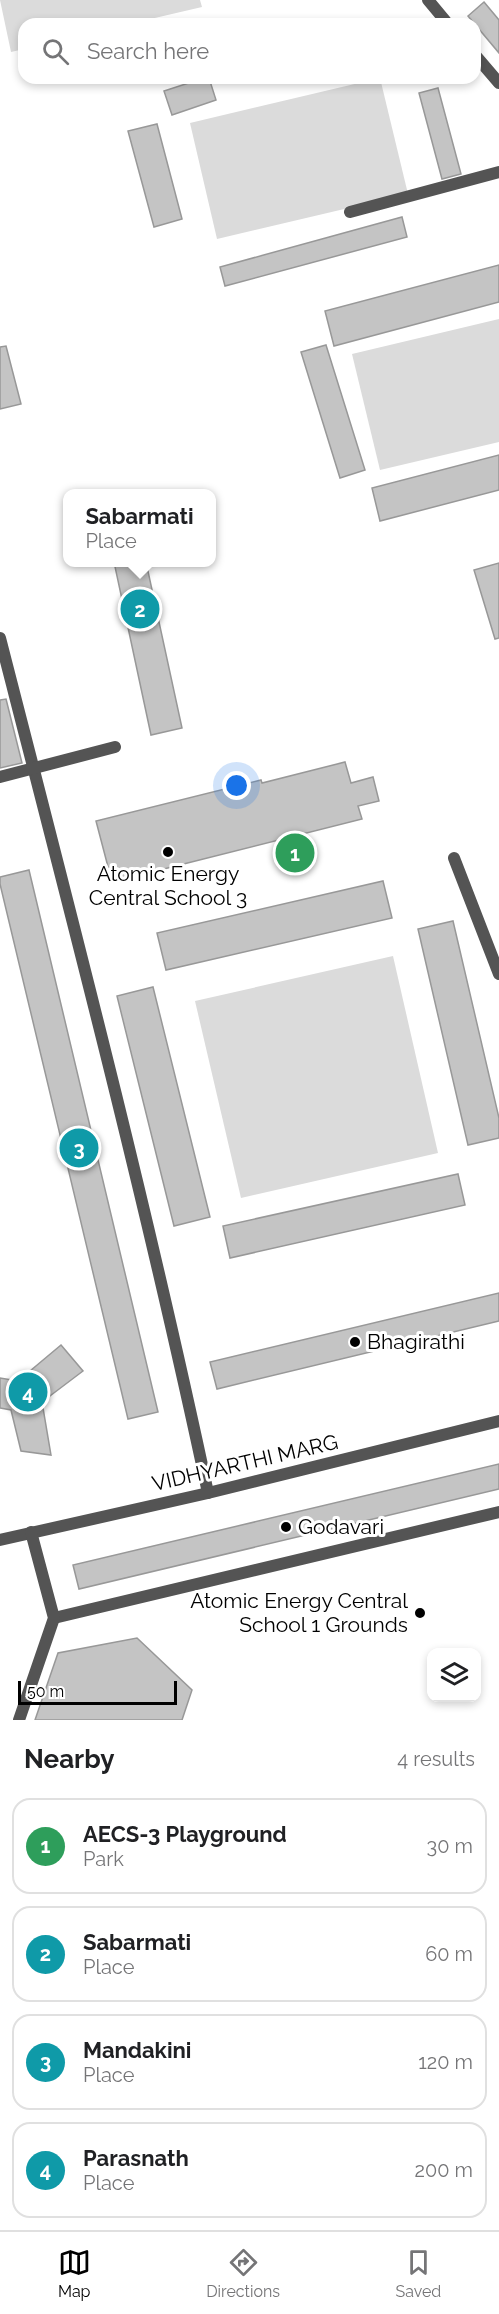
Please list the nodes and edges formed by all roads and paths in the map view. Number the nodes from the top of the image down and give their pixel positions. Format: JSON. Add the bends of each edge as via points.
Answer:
{"nodes":[{"id":1,"x":428,"y":0,"type":"edge"},
{"id":2,"x":443,"y":18,"type":"edge"},
{"id":3,"x":481,"y":62,"type":"edge"},
{"id":4,"x":499,"y":83,"type":"edge"},
{"id":5,"x":499,"y":172,"type":"edge"},
{"id":6,"x":350,"y":212,"type":"dead end"},
{"id":7,"x":0,"y":638,"type":"edge"},
{"id":8,"x":115,"y":747,"type":"dead end"},
{"id":9,"x":34,"y":769,"type":"junction"},
{"id":10,"x":0,"y":777,"type":"edge"},
{"id":11,"x":454,"y":858,"type":"dead end"},
{"id":12,"x":499,"y":974,"type":"edge"},
{"id":13,"x":499,"y":1421,"type":"edge"},
{"id":14,"x":208,"y":1493,"type":"junction"},
{"id":15,"x":499,"y":1512,"type":"edge"},
{"id":16,"x":31,"y":1532,"type":"junction"},
{"id":17,"x":0,"y":1540,"type":"edge"},
{"id":18,"x":54,"y":1618,"type":"junction"},
{"id":19,"x":19,"y":1720,"type":"edge"}],
"edges":[{"from":1,"to":2,"type":"street"},
{"from":3,"to":4,"type":"street"},
{"from":5,"to":6,"type":"street"},
{"from":7,"to":9,"type":"street"},
{"from":8,"to":9,"type":"street"},
{"from":9,"to":10,"type":"street"},
{"from":9,"to":14,"type":"street","via":[[175,1341]]},
{"from":11,"to":12,"type":"street"},
{"from":13,"to":14,"type":"street","name":"VIDHYARTHI MARG"},
{"from":14,"to":16,"type":"street","name":"VIDHYARTHI MARG"},
{"from":15,"to":18,"type":"street"},
{"from":16,"to":17,"type":"street","name":"VIDHYARTHI MARG"},
{"from":16,"to":18,"type":"street"},
{"from":18,"to":19,"type":"street"}]}
